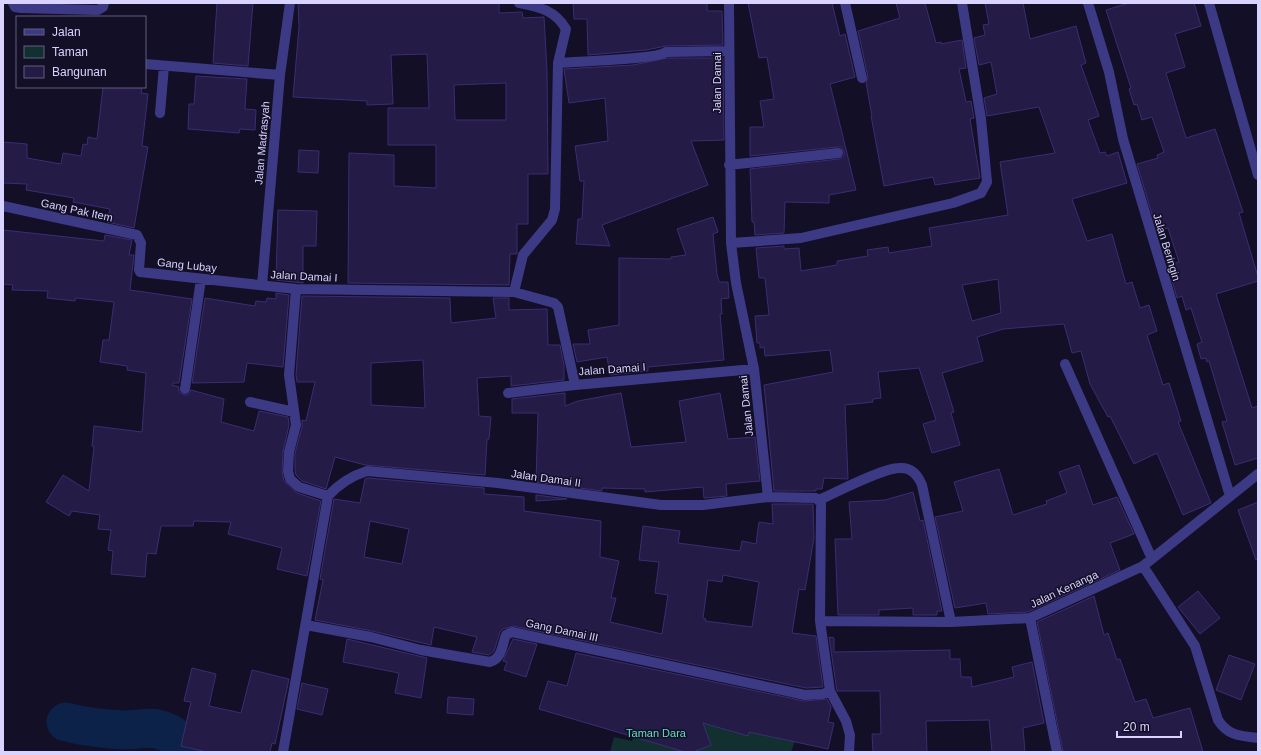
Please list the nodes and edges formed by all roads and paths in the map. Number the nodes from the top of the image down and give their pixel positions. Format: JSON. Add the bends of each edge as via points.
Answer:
{"nodes":[{"id":1,"x":13,"y":3,"type":"edge"},
{"id":2,"x":104,"y":3,"type":"edge"},
{"id":3,"x":290,"y":3,"type":"edge"},
{"id":4,"x":519,"y":3,"type":"edge"},
{"id":5,"x":729,"y":3,"type":"edge"},
{"id":6,"x":845,"y":3,"type":"edge"},
{"id":7,"x":962,"y":3,"type":"edge"},
{"id":8,"x":1088,"y":3,"type":"edge"},
{"id":9,"x":1209,"y":3,"type":"edge"},
{"id":10,"x":728,"y":51,"type":"junction"},
{"id":11,"x":558,"y":63,"type":"junction"},
{"id":12,"x":146,"y":64,"type":"edge"},
{"id":13,"x":164,"y":66,"type":"junction"},
{"id":14,"x":280,"y":75,"type":"junction"},
{"id":15,"x":862,"y":78,"type":"dead end"},
{"id":16,"x":160,"y":113,"type":"dead end"},
{"id":17,"x":838,"y":153,"type":"dead end"},
{"id":18,"x":729,"y":165,"type":"junction"},
{"id":19,"x":1258,"y":175,"type":"edge"},
{"id":20,"x":3,"y":206,"type":"edge"},
{"id":21,"x":141,"y":243,"type":"joint"},
{"id":22,"x":731,"y":243,"type":"junction"},
{"id":23,"x":201,"y":279,"type":"junction"},
{"id":24,"x":262,"y":286,"type":"junction"},
{"id":25,"x":296,"y":289,"type":"junction"},
{"id":26,"x":514,"y":292,"type":"junction"},
{"id":27,"x":1065,"y":364,"type":"dead end"},
{"id":28,"x":754,"y":369,"type":"junction"},
{"id":29,"x":575,"y":385,"type":"junction"},
{"id":30,"x":185,"y":389,"type":"dead end"},
{"id":31,"x":508,"y":393,"type":"dead end"},
{"id":32,"x":250,"y":402,"type":"dead end"},
{"id":33,"x":294,"y":412,"type":"junction"},
{"id":34,"x":1258,"y":474,"type":"edge"},
{"id":35,"x":328,"y":496,"type":"junction"},
{"id":36,"x":1230,"y":496,"type":"junction"},
{"id":37,"x":768,"y":497,"type":"junction"},
{"id":38,"x":819,"y":500,"type":"junction"},
{"id":39,"x":1152,"y":559,"type":"junction"},
{"id":40,"x":1143,"y":566,"type":"junction"},
{"id":41,"x":1030,"y":618,"type":"junction"},
{"id":42,"x":820,"y":621,"type":"junction"},
{"id":43,"x":951,"y":622,"type":"junction"},
{"id":44,"x":306,"y":625,"type":"junction"},
{"id":45,"x":830,"y":691,"type":"junction"},
{"id":46,"x":1258,"y":738,"type":"edge"},
{"id":47,"x":283,"y":752,"type":"edge"},
{"id":48,"x":849,"y":752,"type":"edge"},
{"id":49,"x":1057,"y":752,"type":"edge"}],
"edges":[{"from":1,"to":2,"type":"street","via":[[15,7],[21,8],[98,10]]},
{"from":3,"to":14,"type":"street","name":"Jalan Madrasyah"},
{"from":4,"to":11,"type":"street","via":[[548,10],[561,20],[566,29]]},
{"from":5,"to":10,"type":"street","name":"Jalan Damai"},
{"from":6,"to":15,"type":"street"},
{"from":7,"to":22,"type":"street","via":[[981,119],[987,182],[981,193],[801,238]]},
{"from":8,"to":36,"type":"street","name":"Jalan Beringin","via":[[1109,72],[1123,139]]},
{"from":9,"to":19,"type":"street"},
{"from":10,"to":11,"type":"street","via":[[666,52],[662,55],[640,58]]},
{"from":10,"to":18,"type":"street","name":"Jalan Damai"},
{"from":11,"to":26,"type":"street","via":[[555,209],[552,220],[523,255]]},
{"from":12,"to":13,"type":"street"},
{"from":13,"to":14,"type":"street"},
{"from":13,"to":16,"type":"street"},
{"from":14,"to":24,"type":"street","name":"Jalan Madrasyah"},
{"from":17,"to":18,"type":"street"},
{"from":18,"to":22,"type":"street","name":"Jalan Damai"},
{"from":20,"to":21,"type":"street","name":"Gang Pak Item","via":[[137,235]]},
{"from":21,"to":23,"type":"street","name":"Gang Lubay","via":[[140,272]]},
{"from":22,"to":28,"type":"street","name":"Jalan Damai","via":[[736,283]]},
{"from":23,"to":24,"type":"street","name":"Gang Lubay"},
{"from":23,"to":30,"type":"street"},
{"from":24,"to":25,"type":"street","name":"Jalan Damai I"},
{"from":25,"to":26,"type":"street","name":"Jalan Damai I"},
{"from":25,"to":33,"type":"street","via":[[289,375]]},
{"from":26,"to":29,"type":"street","name":"Jalan Damai I","via":[[556,304]]},
{"from":27,"to":39,"type":"street"},
{"from":28,"to":29,"type":"street","name":"Jalan Damai I"},
{"from":28,"to":37,"type":"street","name":"Jalan Damai"},
{"from":29,"to":31,"type":"street"},
{"from":32,"to":33,"type":"street"},
{"from":33,"to":35,"type":"street","via":[[296,425],[289,452],[290,479],[299,487]]},
{"from":34,"to":36,"type":"street","name":"Jalan Kenanga"},
{"from":35,"to":37,"type":"street","name":"Jalan Damai II","via":[[353,476],[367,471],[498,483],[661,505],[703,505]]},
{"from":35,"to":44,"type":"street"},
{"from":36,"to":39,"type":"street","name":"Jalan Kenanga"},
{"from":37,"to":38,"type":"street"},
{"from":38,"to":42,"type":"street"},
{"from":38,"to":43,"type":"street","via":[[882,472],[899,468],[913,471],[922,485]]},
{"from":39,"to":40,"type":"street","name":"Jalan Kenanga"},
{"from":40,"to":41,"type":"street","name":"Jalan Kenanga"},
{"from":40,"to":46,"type":"street","via":[[1195,646],[1218,720],[1223,728],[1235,736]]},
{"from":41,"to":43,"type":"street","name":"Jalan Kenanga"},
{"from":41,"to":49,"type":"street"},
{"from":42,"to":43,"type":"street","name":"Jalan Kenanga"},
{"from":42,"to":45,"type":"street"},
{"from":44,"to":45,"type":"street","name":"Gang Damai III","via":[[490,662],[500,656],[506,635],[512,632],[805,695]]},
{"from":44,"to":47,"type":"street"},
{"from":45,"to":48,"type":"street","via":[[846,721],[850,734]]}]}
